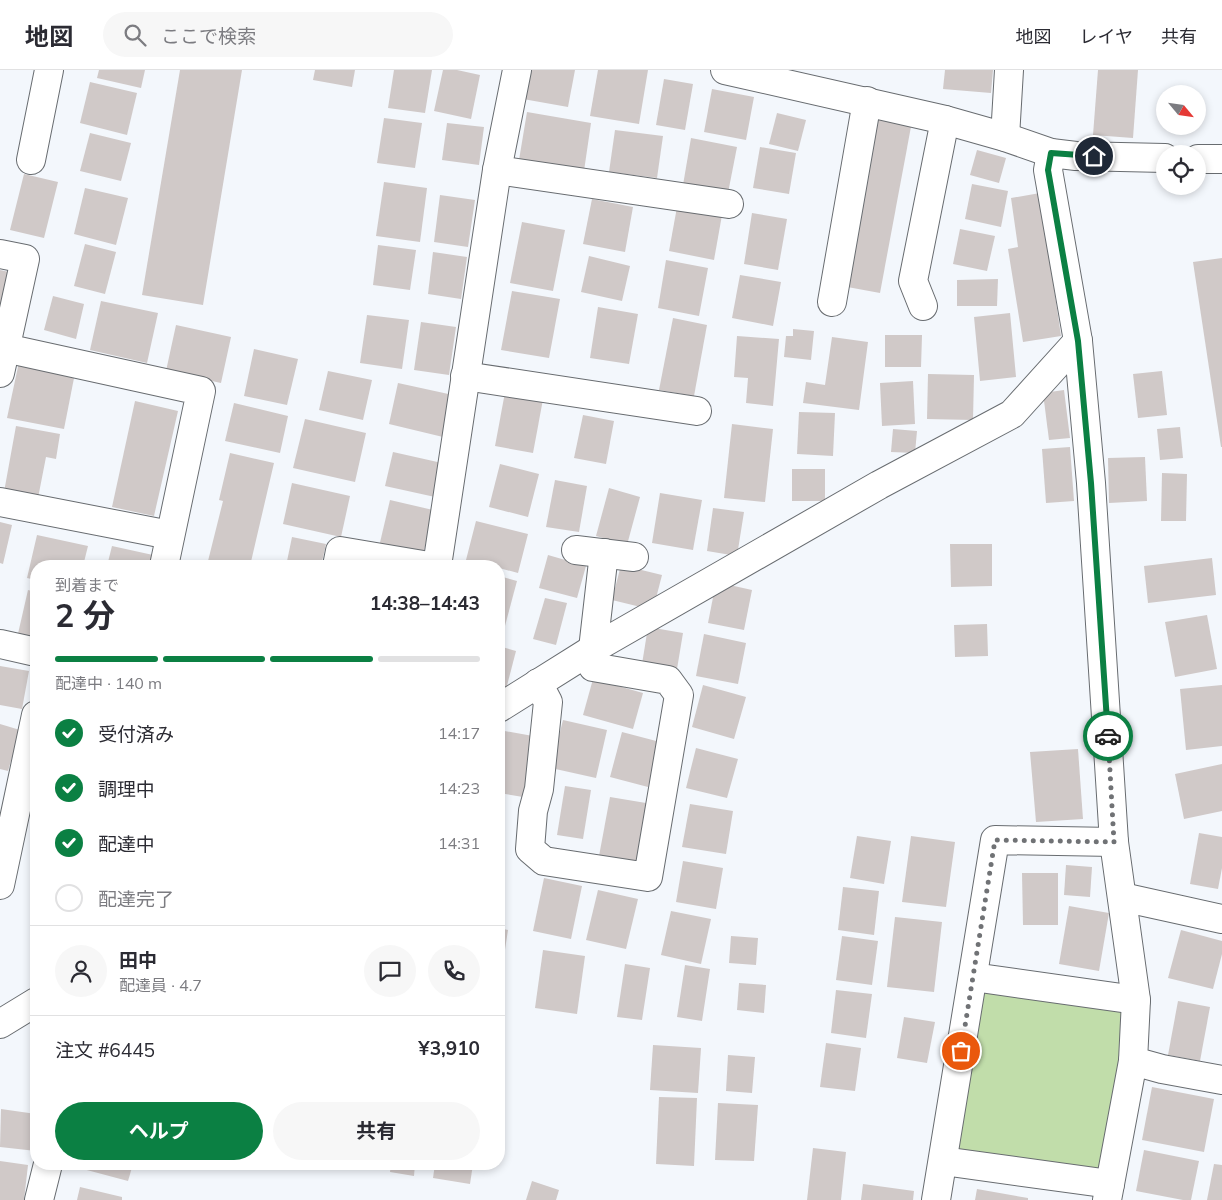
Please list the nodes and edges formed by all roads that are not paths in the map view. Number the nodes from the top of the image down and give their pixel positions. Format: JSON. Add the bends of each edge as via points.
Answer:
{"nodes":[{"id":1,"x":50,"y":70,"type":"edge"},
{"id":2,"x":517,"y":70,"type":"edge"},
{"id":3,"x":725,"y":70,"type":"edge"},
{"id":4,"x":1009,"y":70,"type":"edge"},
{"id":5,"x":867,"y":101,"type":"junction"},
{"id":6,"x":945,"y":120,"type":"junction"},
{"id":7,"x":1005,"y":137,"type":"junction"},
{"id":8,"x":1051,"y":153,"type":"junction"},
{"id":9,"x":1156,"y":158,"type":"edge"},
{"id":10,"x":1206,"y":158,"type":"edge"},
{"id":11,"x":1222,"y":159,"type":"edge"},
{"id":12,"x":31,"y":160,"type":"dead end"},
{"id":13,"x":497,"y":170,"type":"junction"},
{"id":14,"x":729,"y":204,"type":"dead end"},
{"id":15,"x":0,"y":254,"type":"edge"},
{"id":16,"x":832,"y":302,"type":"dead end"},
{"id":17,"x":923,"y":306,"type":"dead end"},
{"id":18,"x":1078,"y":341,"type":"junction"},
{"id":19,"x":3,"y":360,"type":"edge"},
{"id":20,"x":465,"y":376,"type":"junction"},
{"id":21,"x":697,"y":411,"type":"dead end"},
{"id":22,"x":0,"y":502,"type":"edge"},
{"id":23,"x":170,"y":536,"type":"junction"},
{"id":24,"x":576,"y":550,"type":"dead end"},
{"id":25,"x":604,"y":553,"type":"junction"},
{"id":26,"x":634,"y":557,"type":"dead end"},
{"id":27,"x":165,"y":560,"type":"edge"},
{"id":28,"x":338,"y":560,"type":"edge"},
{"id":29,"x":393,"y":560,"type":"edge"},
{"id":30,"x":439,"y":560,"type":"edge"},
{"id":31,"x":0,"y":644,"type":"edge"},
{"id":32,"x":592,"y":649,"type":"junction"},
{"id":33,"x":30,"y":651,"type":"edge"},
{"id":34,"x":538,"y":683,"type":"junction"},
{"id":35,"x":505,"y":704,"type":"edge"},
{"id":36,"x":30,"y":730,"type":"edge"},
{"id":37,"x":11,"y":778,"type":"edge"},
{"id":38,"x":1114,"y":842,"type":"junction"},
{"id":39,"x":0,"y":885,"type":"edge"},
{"id":40,"x":1122,"y":897,"type":"junction"},
{"id":41,"x":1222,"y":919,"type":"edge"},
{"id":42,"x":973,"y":977,"type":"junction"},
{"id":43,"x":1136,"y":1000,"type":"junction"},
{"id":44,"x":30,"y":1007,"type":"edge"},
{"id":45,"x":0,"y":1024,"type":"edge"},
{"id":46,"x":1133,"y":1061,"type":"junction"},
{"id":47,"x":1222,"y":1080,"type":"edge"},
{"id":48,"x":943,"y":1161,"type":"junction"},
{"id":49,"x":46,"y":1170,"type":"edge"},
{"id":50,"x":1108,"y":1192,"type":"edge"},
{"id":51,"x":39,"y":1200,"type":"edge"},
{"id":52,"x":936,"y":1200,"type":"edge"}],
"edges":[{"from":1,"to":12,"type":"street"},
{"from":2,"to":13,"type":"street"},
{"from":3,"to":5,"type":"street"},
{"from":4,"to":7,"type":"street"},
{"from":5,"to":6,"type":"street"},
{"from":5,"to":16,"type":"street"},
{"from":6,"to":7,"type":"street"},
{"from":6,"to":17,"type":"street","via":[[913,281]]},
{"from":7,"to":8,"type":"street"},
{"from":8,"to":9,"type":"street"},
{"from":8,"to":18,"type":"street","via":[[1048,170]]},
{"from":10,"to":11,"type":"street"},
{"from":13,"to":14,"type":"street"},
{"from":13,"to":20,"type":"street"},
{"from":15,"to":19,"type":"street","via":[[25,259]]},
{"from":18,"to":32,"type":"street","via":[[1012,414],[879,485]]},
{"from":18,"to":38,"type":"street","via":[[1092,493]]},
{"from":19,"to":23,"type":"street","via":[[201,391]]},
{"from":20,"to":21,"type":"street"},
{"from":20,"to":30,"type":"street"},
{"from":22,"to":23,"type":"street"},
{"from":23,"to":27,"type":"street"},
{"from":24,"to":25,"type":"street"},
{"from":25,"to":26,"type":"street"},
{"from":25,"to":32,"type":"street"},
{"from":28,"to":29,"type":"street","via":[[340,551]]},
{"from":31,"to":33,"type":"street"},
{"from":32,"to":34,"type":"street"},
{"from":32,"to":34,"type":"street","via":[[593,667],[668,680],[679,695],[648,877],[544,861],[530,849],[548,702]]},
{"from":34,"to":35,"type":"street"},
{"from":36,"to":37,"type":"street"},
{"from":37,"to":39,"type":"street"},
{"from":38,"to":40,"type":"street"},
{"from":38,"to":42,"type":"street","via":[[995,840]]},
{"from":40,"to":41,"type":"street"},
{"from":40,"to":43,"type":"street"},
{"from":42,"to":43,"type":"street"},
{"from":42,"to":48,"type":"street"},
{"from":43,"to":46,"type":"street"},
{"from":44,"to":45,"type":"street"},
{"from":46,"to":47,"type":"street"},
{"from":46,"to":50,"type":"street"},
{"from":48,"to":50,"type":"street"},
{"from":48,"to":52,"type":"street"},
{"from":49,"to":51,"type":"street"}]}
